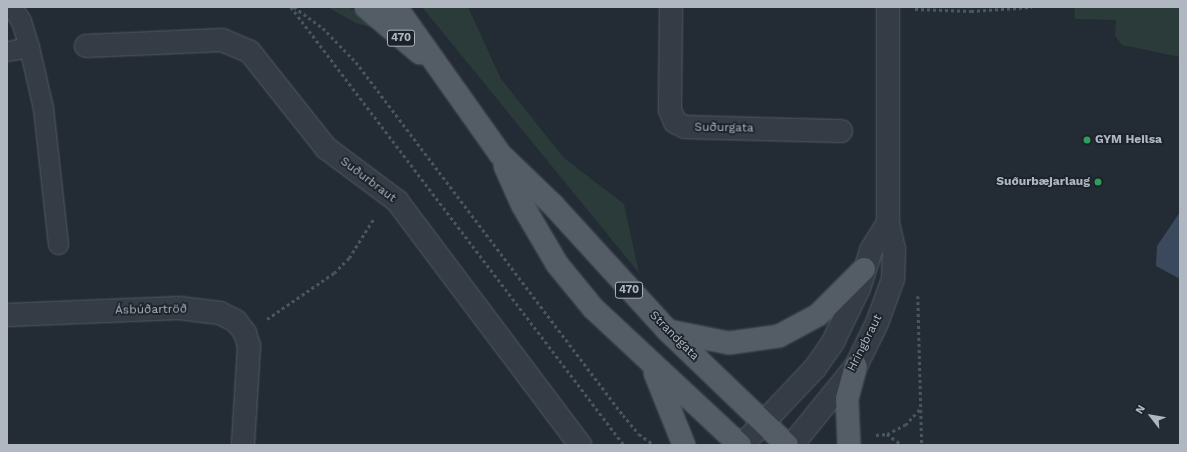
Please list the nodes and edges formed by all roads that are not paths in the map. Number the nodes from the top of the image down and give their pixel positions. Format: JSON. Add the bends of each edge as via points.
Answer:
{"nodes":[{"id":1,"x":12,"y":7,"type":"edge"},
{"id":2,"x":366,"y":7,"type":"edge"},
{"id":3,"x":396,"y":7,"type":"edge"},
{"id":4,"x":671,"y":7,"type":"edge"},
{"id":5,"x":888,"y":7,"type":"edge"},
{"id":6,"x":86,"y":46,"type":"dead end"},
{"id":7,"x":29,"y":47,"type":"junction"},
{"id":8,"x":7,"y":51,"type":"edge"},
{"id":9,"x":438,"y":67,"type":"junction"},
{"id":10,"x":841,"y":131,"type":"dead end"},
{"id":11,"x":500,"y":154,"type":"junction"},
{"id":12,"x":888,"y":223,"type":"junction"},
{"id":13,"x":58,"y":244,"type":"dead end"},
{"id":14,"x":864,"y":269,"type":"junction"},
{"id":15,"x":7,"y":315,"type":"edge"},
{"id":16,"x":667,"y":330,"type":"junction"},
{"id":17,"x":649,"y":361,"type":"junction"},
{"id":18,"x":856,"y":366,"type":"junction"},
{"id":19,"x":763,"y":423,"type":"junction"},
{"id":20,"x":858,"y":440,"type":"edge"},
{"id":21,"x":243,"y":445,"type":"edge"},
{"id":22,"x":580,"y":445,"type":"edge"},
{"id":23,"x":684,"y":445,"type":"edge"},
{"id":24,"x":741,"y":445,"type":"edge"},
{"id":25,"x":787,"y":445,"type":"edge"},
{"id":26,"x":792,"y":445,"type":"edge"}],
"edges":[{"from":1,"to":7,"type":"lane","via":[[21,20]]},
{"from":2,"to":9,"type":"main road","name":"Strandgata","number":"470"},
{"from":3,"to":9,"type":"main road","name":"Strandgata","number":"470"},
{"from":4,"to":10,"type":"street","name":"Suðurgata","via":[[670,110],[675,122],[685,127]]},
{"from":5,"to":12,"type":"street","name":"Hringbraut"},
{"from":6,"to":22,"type":"street","name":"Suðurbraut","via":[[222,40],[250,52],[326,148],[402,206]]},
{"from":7,"to":8,"type":"lane"},
{"from":7,"to":13,"type":"lane","via":[[43,108]]},
{"from":9,"to":11,"type":"main road","name":"Strandgata","number":"470"},
{"from":11,"to":16,"type":"main road","name":"Strandgata","number":"470","via":[[553,205]]},
{"from":11,"to":17,"type":"main road","name":"Strandgata","number":"470","via":[[523,206],[557,264],[593,308]]},
{"from":12,"to":14,"type":"street","name":"Hringbraut"},
{"from":12,"to":18,"type":"street","name":"Hringbraut","via":[[894,248],[893,278],[877,323]]},
{"from":14,"to":16,"type":"main road","via":[[818,315],[779,336],[729,343]]},
{"from":14,"to":19,"type":"street","name":"Hringbraut","via":[[859,288],[833,342],[815,368]]},
{"from":15,"to":21,"type":"street","name":"Ásbúðartröð","via":[[179,308],[220,312],[236,320],[245,333],[249,346]]},
{"from":16,"to":19,"type":"main road","name":"Strandgata","number":"470"},
{"from":17,"to":23,"type":"main road","via":[[667,397]]},
{"from":17,"to":24,"type":"main road","name":"Strandgata","number":"470"},
{"from":18,"to":20,"type":"main road","via":[[847,399]]},
{"from":18,"to":26,"type":"street","name":"Hringbraut"},
{"from":19,"to":24,"type":"street"},
{"from":19,"to":25,"type":"main road","name":"Strandgata","number":"470"}]}
